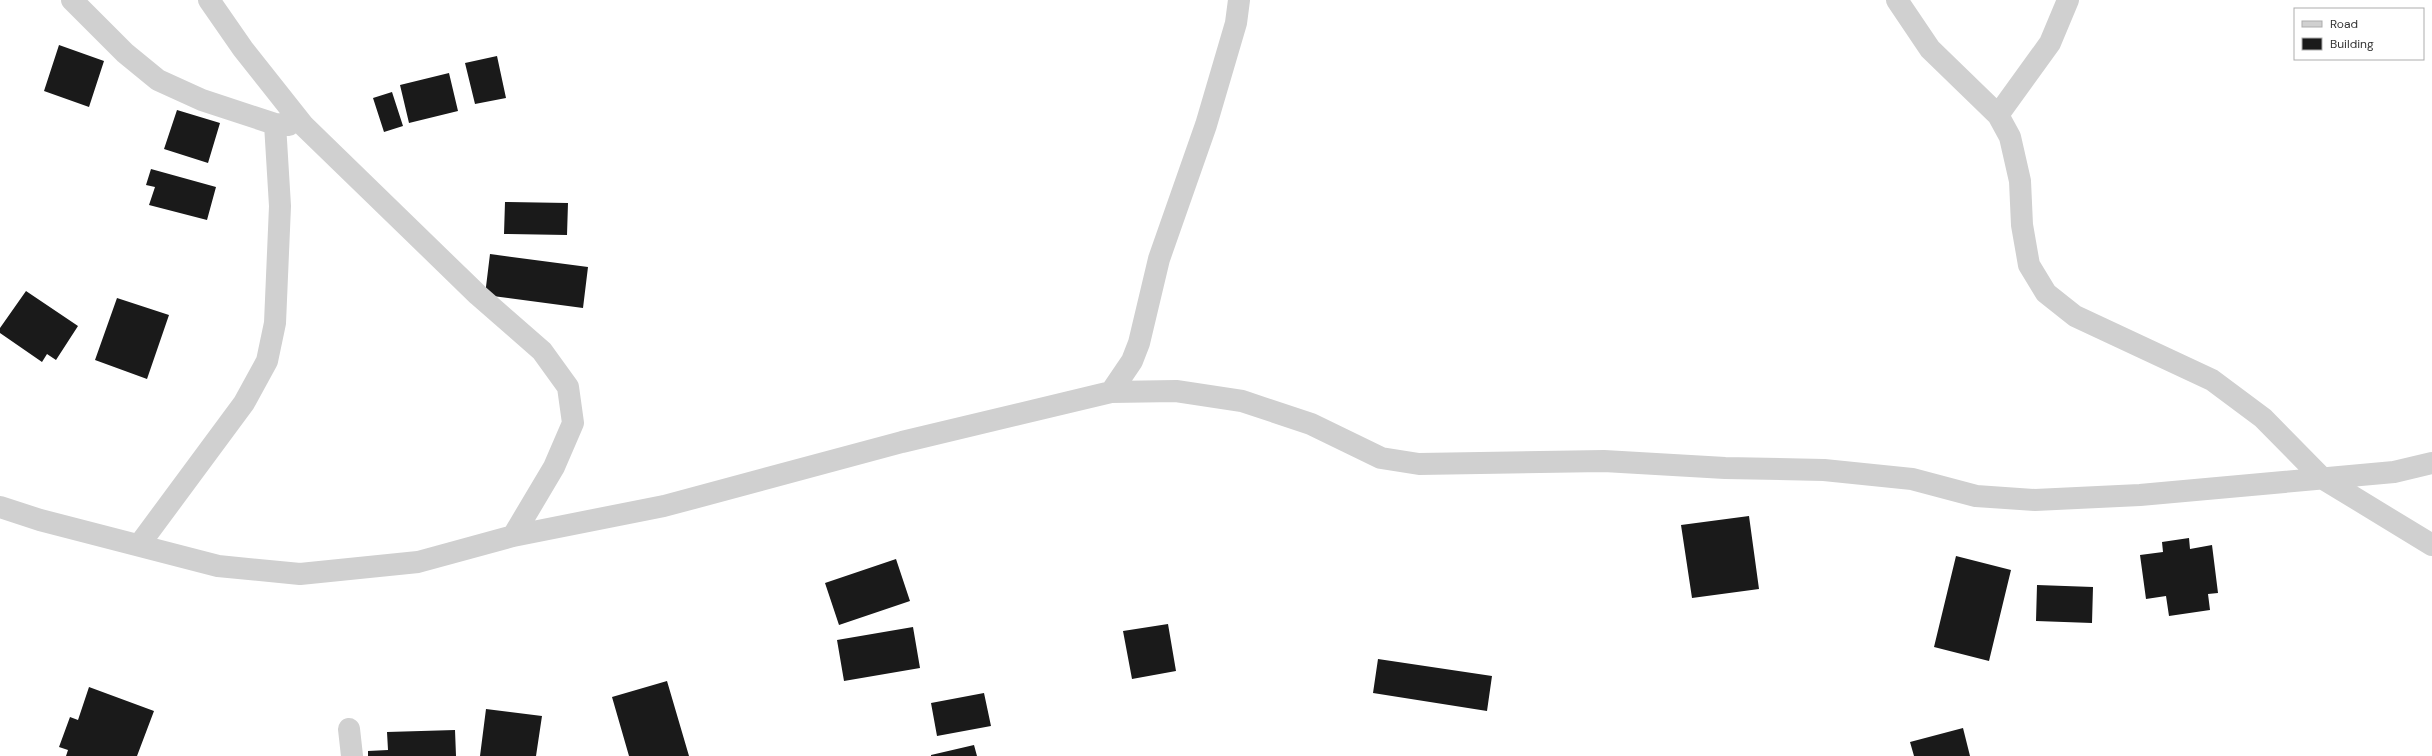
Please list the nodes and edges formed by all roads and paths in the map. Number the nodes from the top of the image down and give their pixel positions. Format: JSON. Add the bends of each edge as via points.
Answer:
{"nodes":[{"id":1,"x":72,"y":0,"type":"edge"},
{"id":2,"x":209,"y":0,"type":"edge"},
{"id":3,"x":1239,"y":0,"type":"edge"},
{"id":4,"x":1897,"y":0,"type":"edge"},
{"id":5,"x":2068,"y":0,"type":"edge"},
{"id":6,"x":1998,"y":115,"type":"junction"},
{"id":7,"x":275,"y":124,"type":"junction"},
{"id":8,"x":304,"y":126,"type":"junction"},
{"id":9,"x":1111,"y":392,"type":"junction"},
{"id":10,"x":2432,"y":463,"type":"edge"},
{"id":11,"x":2322,"y":478,"type":"junction"},
{"id":12,"x":0,"y":507,"type":"edge"},
{"id":13,"x":512,"y":536,"type":"junction"},
{"id":14,"x":139,"y":545,"type":"junction"},
{"id":15,"x":2432,"y":545,"type":"edge"},
{"id":16,"x":349,"y":729,"type":"dead end"},
{"id":17,"x":352,"y":756,"type":"edge"}],
"edges":[{"from":1,"to":7,"type":"street","via":[[125,53],[158,80],[202,100]]},
{"from":2,"to":8,"type":"street","via":[[243,49]]},
{"from":3,"to":9,"type":"street","via":[[1236,23],[1206,125],[1159,259],[1139,343],[1132,361]]},
{"from":4,"to":6,"type":"street","via":[[1930,49]]},
{"from":5,"to":6,"type":"street","via":[[2050,43]]},
{"from":6,"to":11,"type":"street","via":[[2010,137],[2020,182],[2022,225],[2029,265],[2046,293],[2075,316],[2212,380],[2262,418]]},
{"from":7,"to":8,"type":"street"},
{"from":7,"to":14,"type":"street","via":[[280,206],[275,323],[267,360],[244,403]]},
{"from":8,"to":13,"type":"street","via":[[478,295],[542,351],[568,387],[573,423],[554,468]]},
{"from":9,"to":11,"type":"street","via":[[1176,391],[1242,401],[1311,424],[1381,458],[1419,464],[1604,461],[1725,468],[1824,470],[1912,479],[1976,496],[2036,500],[2140,495]]},
{"from":9,"to":13,"type":"street","via":[[902,442],[664,506]]},
{"from":10,"to":11,"type":"street","via":[[2394,472]]},
{"from":11,"to":15,"type":"street"},
{"from":12,"to":14,"type":"street"},
{"from":13,"to":14,"type":"street","via":[[418,562],[300,574],[218,566]]},
{"from":16,"to":17,"type":"street"}]}
